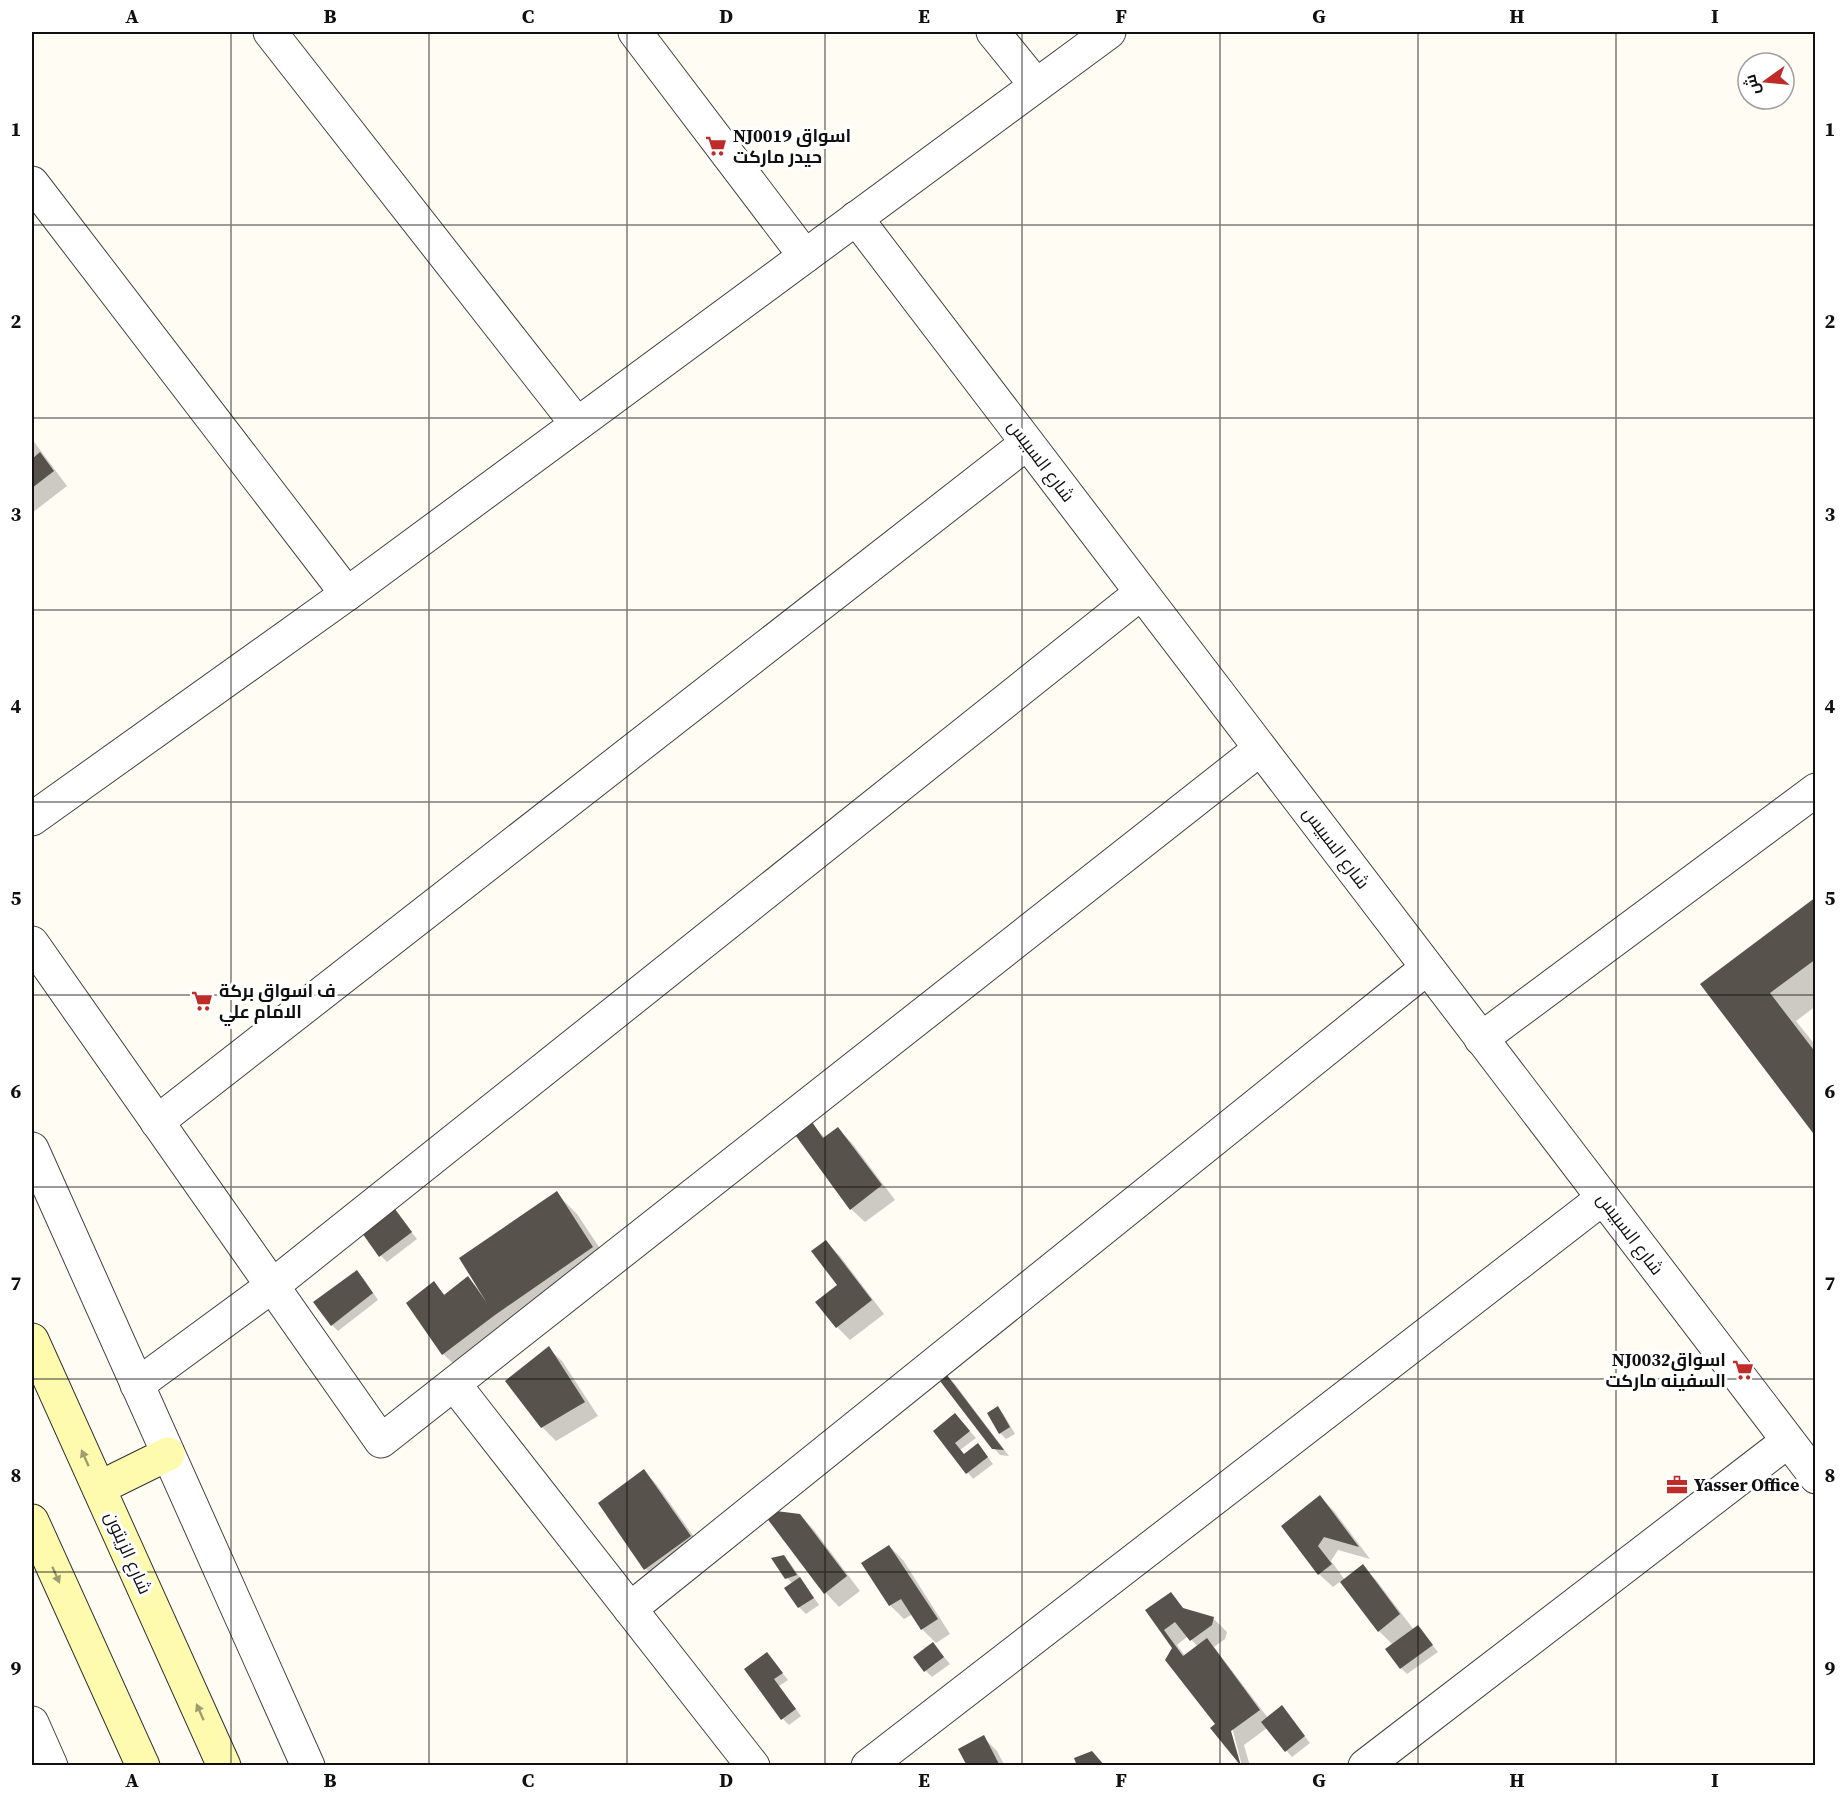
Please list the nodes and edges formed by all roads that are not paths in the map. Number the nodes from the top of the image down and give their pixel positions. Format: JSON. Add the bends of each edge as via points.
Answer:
{"nodes":[{"id":1,"x":270,"y":32,"type":"edge"},
{"id":2,"x":635,"y":32,"type":"edge"},
{"id":3,"x":993,"y":32,"type":"edge"},
{"id":4,"x":1109,"y":32,"type":"edge"},
{"id":5,"x":1036,"y":85,"type":"junction"},
{"id":6,"x":32,"y":183,"type":"edge"},
{"id":7,"x":856,"y":218,"type":"junction"},
{"id":8,"x":805,"y":256,"type":"junction"},
{"id":9,"x":577,"y":424,"type":"junction"},
{"id":10,"x":1027,"y":443,"type":"junction"},
{"id":11,"x":1141,"y":592,"type":"junction"},
{"id":12,"x":347,"y":594,"type":"junction"},
{"id":13,"x":1260,"y":749,"type":"junction"},
{"id":14,"x":1815,"y":790,"type":"edge"},
{"id":15,"x":32,"y":819,"type":"edge"},
{"id":16,"x":32,"y":943,"type":"edge"},
{"id":17,"x":1427,"y":968,"type":"junction"},
{"id":18,"x":1481,"y":1039,"type":"junction"},
{"id":19,"x":157,"y":1122,"type":"junction"},
{"id":20,"x":32,"y":1149,"type":"edge"},
{"id":21,"x":1603,"y":1198,"type":"junction"},
{"id":22,"x":272,"y":1286,"type":"junction"},
{"id":23,"x":32,"y":1340,"type":"edge"},
{"id":24,"x":137,"y":1384,"type":"junction"},
{"id":25,"x":454,"y":1384,"type":"junction"},
{"id":26,"x":1788,"y":1442,"type":"junction"},
{"id":27,"x":168,"y":1454,"type":"junction"},
{"id":28,"x":1815,"y":1478,"type":"edge"},
{"id":29,"x":99,"y":1488,"type":"junction"},
{"id":30,"x":32,"y":1521,"type":"edge"},
{"id":31,"x":630,"y":1609,"type":"junction"},
{"id":32,"x":32,"y":1724,"type":"edge"},
{"id":33,"x":51,"y":1766,"type":"edge"},
{"id":34,"x":143,"y":1766,"type":"edge"},
{"id":35,"x":224,"y":1766,"type":"edge"},
{"id":36,"x":308,"y":1766,"type":"edge"},
{"id":37,"x":753,"y":1766,"type":"edge"},
{"id":38,"x":868,"y":1766,"type":"edge"},
{"id":39,"x":1365,"y":1766,"type":"edge"}],
"edges":[{"from":1,"to":9,"type":"street"},
{"from":2,"to":8,"type":"street"},
{"from":3,"to":5,"type":"street"},
{"from":4,"to":5,"type":"street"},
{"from":5,"to":7,"type":"street"},
{"from":6,"to":12,"type":"street"},
{"from":7,"to":8,"type":"street"},
{"from":7,"to":10,"type":"street","name":"شارع السبيس"},
{"from":8,"to":9,"type":"street"},
{"from":9,"to":12,"type":"street"},
{"from":10,"to":11,"type":"street","name":"شارع السبيس"},
{"from":10,"to":19,"type":"street"},
{"from":11,"to":13,"type":"street","name":"شارع السبيس"},
{"from":11,"to":22,"type":"street"},
{"from":12,"to":15,"type":"street"},
{"from":13,"to":17,"type":"street","name":"شارع السبيس"},
{"from":13,"to":25,"type":"street"},
{"from":14,"to":18,"type":"street"},
{"from":16,"to":19,"type":"street"},
{"from":17,"to":18,"type":"street","name":"شارع السبيس"},
{"from":17,"to":31,"type":"street"},
{"from":18,"to":21,"type":"street","name":"شارع السبيس"},
{"from":19,"to":22,"type":"street"},
{"from":20,"to":24,"type":"street"},
{"from":21,"to":26,"type":"street","name":"شارع السبيس"},
{"from":21,"to":38,"type":"street"},
{"from":22,"to":24,"type":"street"},
{"from":22,"to":25,"type":"street","via":[[381,1441]]},
{"from":29,"to":23,"type":"main road","name":"شارع الزيتون","one_way":true},
{"from":24,"to":27,"type":"street"},
{"from":25,"to":31,"type":"street"},
{"from":26,"to":28,"type":"street","name":"شارع السبيس"},
{"from":26,"to":39,"type":"street"},
{"from":27,"to":29,"type":"main road"},
{"from":27,"to":36,"type":"street"},
{"from":35,"to":29,"type":"main road","name":"شارع الزيتون","one_way":true},
{"from":30,"to":34,"type":"main road","one_way":true},
{"from":31,"to":37,"type":"street"},
{"from":32,"to":33,"type":"street"}]}
